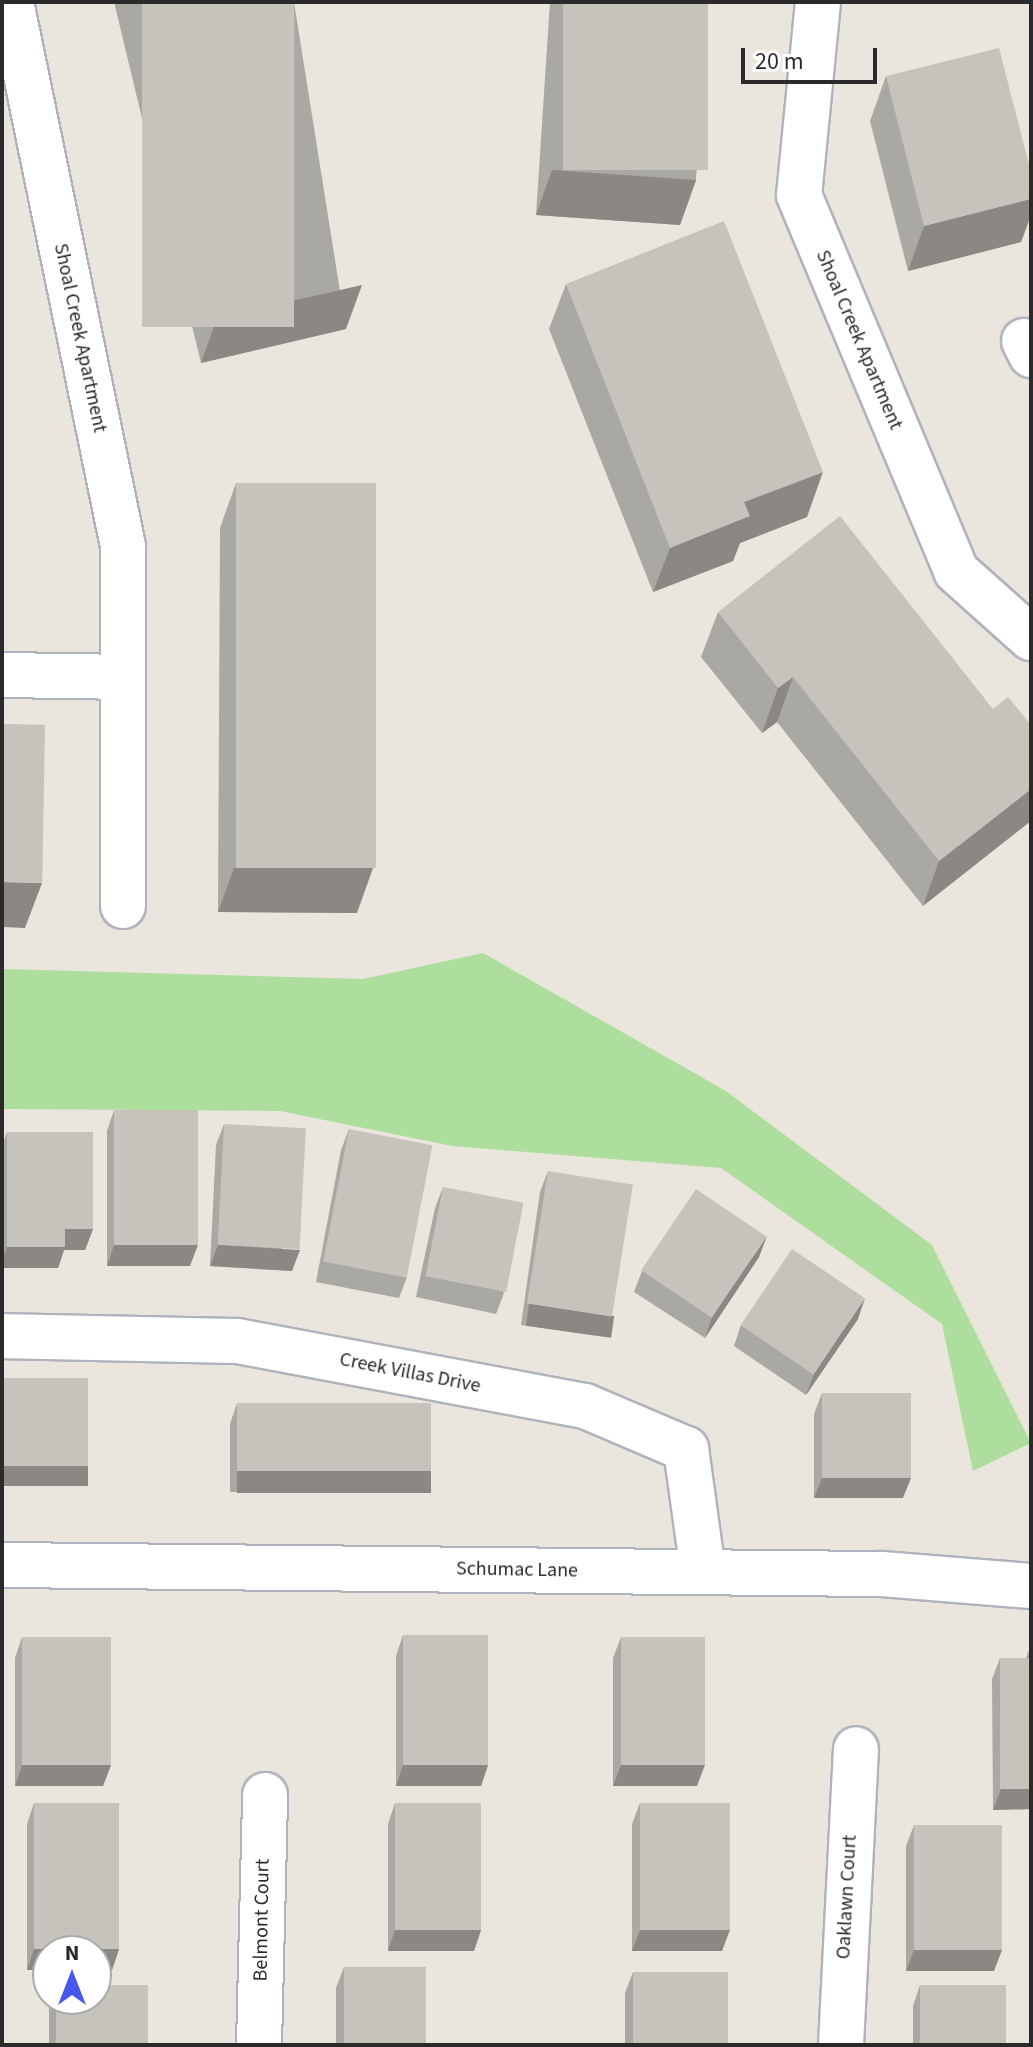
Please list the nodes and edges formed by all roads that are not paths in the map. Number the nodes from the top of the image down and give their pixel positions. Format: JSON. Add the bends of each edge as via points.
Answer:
{"nodes":[{"id":1,"x":11,"y":2,"type":"edge"},
{"id":2,"x":818,"y":2,"type":"edge"},
{"id":3,"x":1031,"y":638,"type":"edge"},
{"id":4,"x":2,"y":675,"type":"edge"},
{"id":5,"x":123,"y":677,"type":"junction"},
{"id":6,"x":123,"y":906,"type":"dead end"},
{"id":7,"x":2,"y":1336,"type":"edge"},
{"id":8,"x":2,"y":1565,"type":"edge"},
{"id":9,"x":703,"y":1571,"type":"junction"},
{"id":10,"x":1031,"y":1586,"type":"edge"},
{"id":11,"x":856,"y":1749,"type":"dead end"},
{"id":12,"x":265,"y":1795,"type":"dead end"},
{"id":13,"x":259,"y":2045,"type":"edge"},
{"id":14,"x":841,"y":2045,"type":"edge"}],
"edges":[{"from":1,"to":5,"type":"street","name":"Shoal Creek Apartment","via":[[123,546]]},
{"from":2,"to":3,"type":"street","name":"Shoal Creek Apartment","via":[[799,195],[956,571]]},
{"from":4,"to":5,"type":"street"},
{"from":5,"to":6,"type":"street","name":"Shoal Creek Apartment"},
{"from":7,"to":9,"type":"street","name":"Creek Villas Drive","via":[[237,1341],[585,1406],[686,1449]]},
{"from":8,"to":9,"type":"street","name":"Schumac Lane"},
{"from":9,"to":10,"type":"street","name":"Schumac Lane","via":[[882,1574]]},
{"from":11,"to":14,"type":"street","name":"Oaklawn Court"},
{"from":12,"to":13,"type":"street","name":"Belmont Court"}]}
